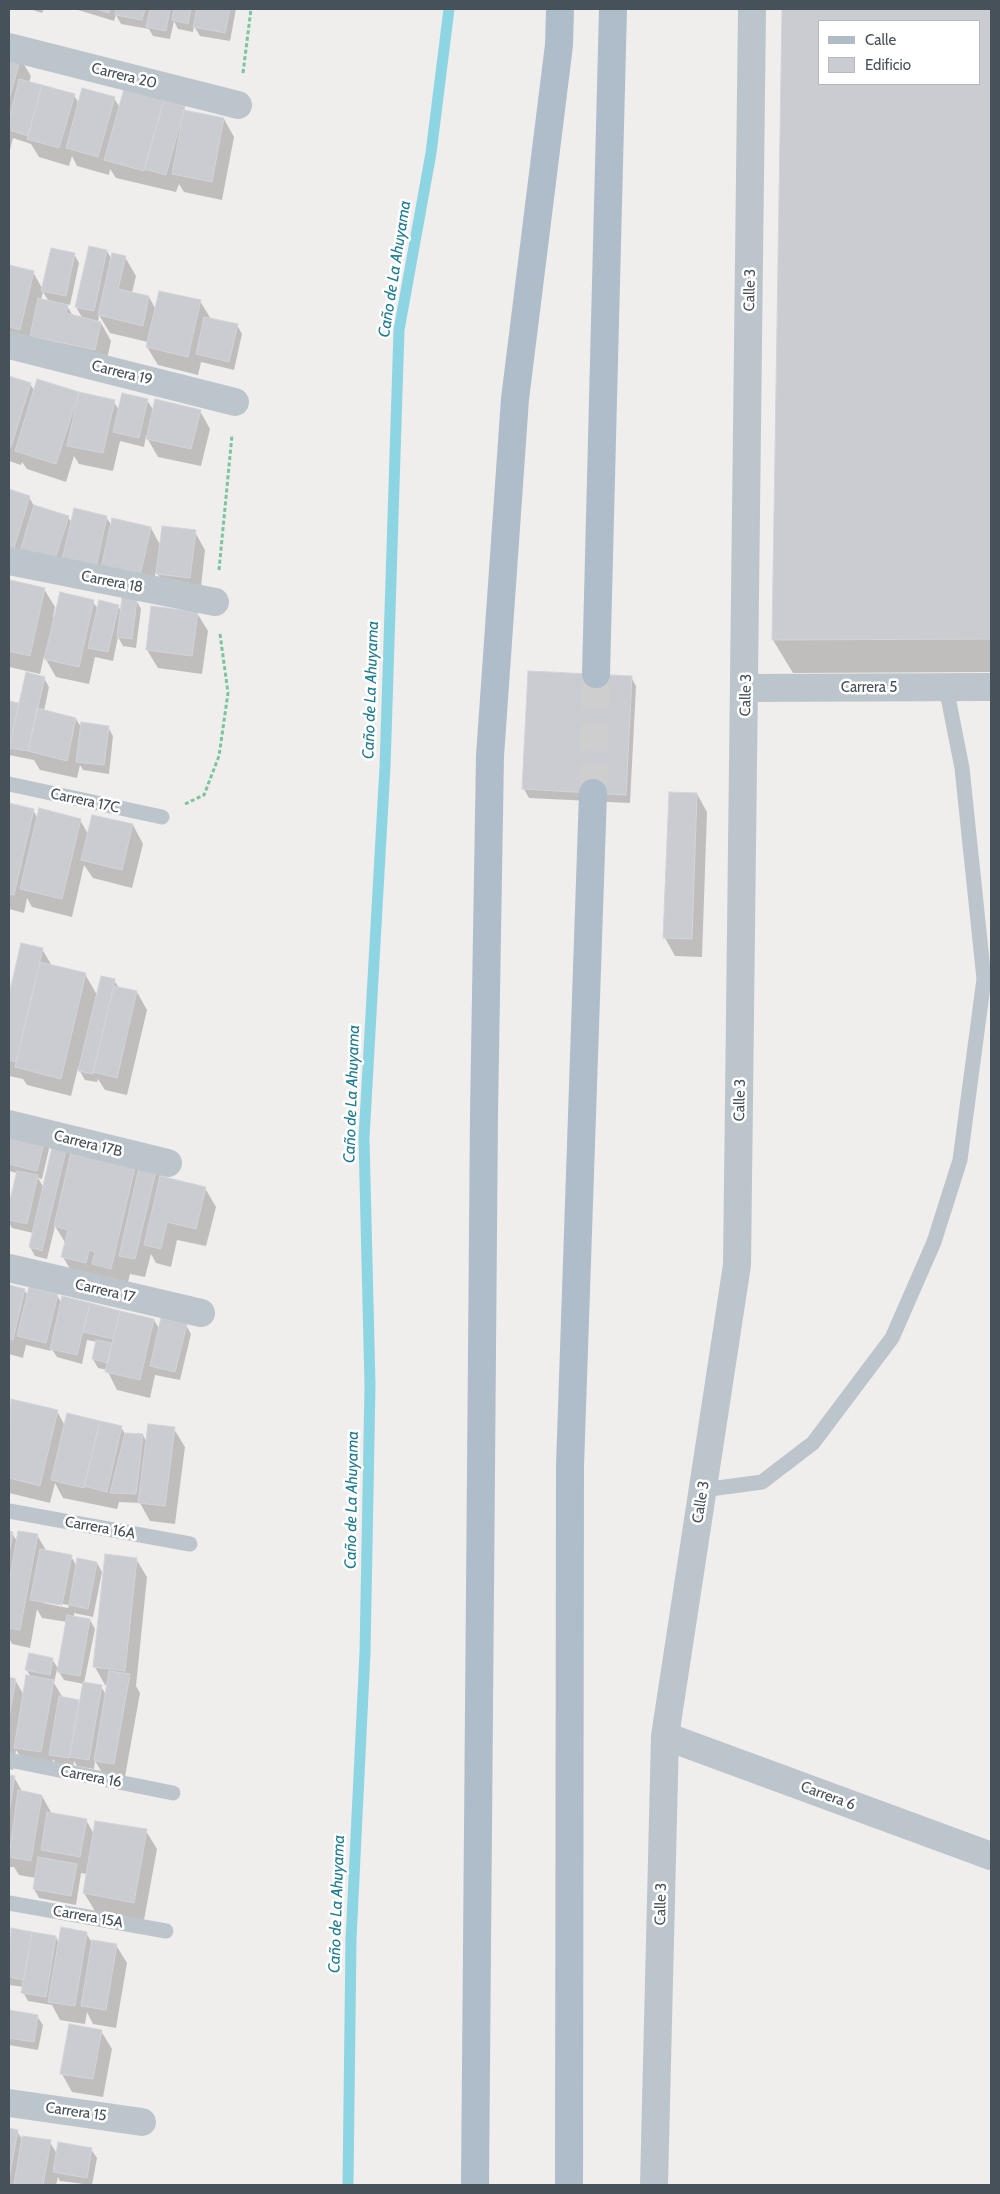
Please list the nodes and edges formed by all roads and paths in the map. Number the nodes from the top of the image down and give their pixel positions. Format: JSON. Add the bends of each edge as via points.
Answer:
{"nodes":[{"id":1,"x":251,"y":9,"type":"edge"},
{"id":2,"x":560,"y":9,"type":"edge"},
{"id":3,"x":614,"y":9,"type":"edge"},
{"id":4,"x":752,"y":9,"type":"edge"},
{"id":5,"x":9,"y":47,"type":"edge"},
{"id":6,"x":238,"y":105,"type":"joint"},
{"id":7,"x":9,"y":345,"type":"edge"},
{"id":8,"x":235,"y":402,"type":"dead end"},
{"id":9,"x":9,"y":561,"type":"edge"},
{"id":10,"x":215,"y":602,"type":"dead end"},
{"id":11,"x":596,"y":674,"type":"tunnel mouth"},
{"id":12,"x":946,"y":687,"type":"junction"},
{"id":13,"x":991,"y":687,"type":"edge"},
{"id":14,"x":746,"y":688,"type":"junction"},
{"id":15,"x":9,"y":784,"type":"edge"},
{"id":16,"x":593,"y":793,"type":"tunnel mouth"},
{"id":17,"x":162,"y":817,"type":"dead end"},
{"id":18,"x":9,"y":1124,"type":"edge"},
{"id":19,"x":168,"y":1163,"type":"dead end"},
{"id":20,"x":9,"y":1268,"type":"edge"},
{"id":21,"x":201,"y":1314,"type":"dead end"},
{"id":22,"x":703,"y":1490,"type":"junction"},
{"id":23,"x":9,"y":1511,"type":"edge"},
{"id":24,"x":190,"y":1544,"type":"dead end"},
{"id":25,"x":665,"y":1736,"type":"junction"},
{"id":26,"x":9,"y":1760,"type":"edge"},
{"id":27,"x":173,"y":1793,"type":"dead end"},
{"id":28,"x":991,"y":1856,"type":"edge"},
{"id":29,"x":9,"y":1903,"type":"edge"},
{"id":30,"x":166,"y":1931,"type":"dead end"},
{"id":31,"x":9,"y":2103,"type":"edge"},
{"id":32,"x":142,"y":2122,"type":"dead end"},
{"id":33,"x":475,"y":2185,"type":"edge"},
{"id":34,"x":569,"y":2185,"type":"edge"},
{"id":35,"x":654,"y":2185,"type":"edge"}],
"edges":[{"from":1,"to":6,"type":"path"},
{"from":2,"to":33,"type":"main road","via":[[559,45],[515,399],[490,756]]},
{"from":3,"to":11,"type":"main road"},
{"from":4,"to":14,"type":"street","name":"Calle 3"},
{"from":5,"to":6,"type":"street","name":"Carrera 20"},
{"from":7,"to":8,"type":"street","name":"Carrera 19"},
{"from":9,"to":10,"type":"street","name":"Carrera 18"},
{"from":12,"to":13,"type":"street","name":"Carrera 5"},
{"from":12,"to":14,"type":"street","name":"Carrera 5"},
{"from":12,"to":22,"type":"lane","via":[[962,768],[984,979],[960,1160],[934,1242],[892,1338],[813,1444],[762,1482]]},
{"from":14,"to":22,"type":"street","name":"Calle 3","via":[[737,1265]]},
{"from":15,"to":17,"type":"lane","name":"Carrera 17C"},
{"from":16,"to":34,"type":"main road","via":[[570,1466]]},
{"from":18,"to":19,"type":"street","name":"Carrera 17B"},
{"from":20,"to":21,"type":"street","name":"Carrera 17"},
{"from":22,"to":25,"type":"street","name":"Calle 3"},
{"from":23,"to":24,"type":"lane","name":"Carrera 16A"},
{"from":25,"to":28,"type":"street","name":"Carrera 6"},
{"from":25,"to":35,"type":"street","name":"Calle 3"},
{"from":26,"to":27,"type":"lane","name":"Carrera 16"},
{"from":29,"to":30,"type":"lane","name":"Carrera 15A"},
{"from":31,"to":32,"type":"street","name":"Carrera 15"}]}
